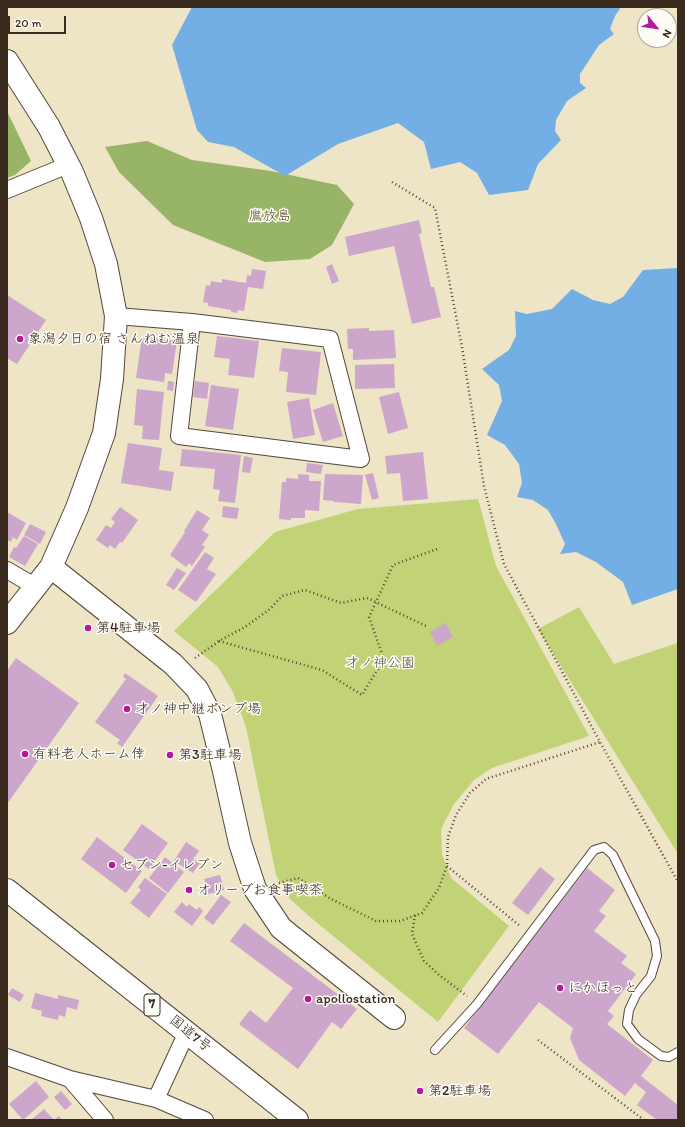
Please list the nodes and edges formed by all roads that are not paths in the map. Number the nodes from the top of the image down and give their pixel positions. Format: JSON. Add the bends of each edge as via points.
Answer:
{"nodes":[{"id":1,"x":7,"y":61,"type":"edge"},
{"id":2,"x":68,"y":165,"type":"junction"},
{"id":3,"x":7,"y":190,"type":"edge"},
{"id":4,"x":116,"y":316,"type":"junction"},
{"id":5,"x":192,"y":322,"type":"junction"},
{"id":6,"x":51,"y":567,"type":"junction"},
{"id":7,"x":7,"y":570,"type":"edge"},
{"id":8,"x":36,"y":587,"type":"junction"},
{"id":9,"x":7,"y":623,"type":"edge"},
{"id":10,"x":7,"y":890,"type":"edge"},
{"id":11,"x":394,"y":1018,"type":"dead end"},
{"id":12,"x":187,"y":1032,"type":"junction"},
{"id":13,"x":435,"y":1050,"type":"dead end"},
{"id":14,"x":678,"y":1052,"type":"edge"},
{"id":15,"x":7,"y":1057,"type":"edge"},
{"id":16,"x":70,"y":1079,"type":"junction"},
{"id":17,"x":156,"y":1099,"type":"junction"},
{"id":18,"x":105,"y":1120,"type":"edge"},
{"id":19,"x":205,"y":1120,"type":"edge"},
{"id":20,"x":297,"y":1120,"type":"edge"}],
"edges":[{"from":1,"to":2,"type":"main road","via":[[49,127]]},
{"from":2,"to":3,"type":"street"},
{"from":2,"to":4,"type":"main road","via":[[91,218],[106,264]]},
{"from":4,"to":5,"type":"street"},
{"from":4,"to":6,"type":"main road","via":[[112,379],[104,433],[77,508]]},
{"from":5,"to":5,"type":"street","via":[[330,339],[361,459],[179,436]]},
{"from":6,"to":8,"type":"main road"},
{"from":6,"to":11,"type":"main road","via":[[173,664],[197,689],[210,714],[240,843],[255,889],[281,928]]},
{"from":7,"to":8,"type":"street"},
{"from":8,"to":9,"type":"main road"},
{"from":10,"to":12,"type":"main road","name":"国道7号","number":"7"},
{"from":12,"to":17,"type":"street"},
{"from":12,"to":20,"type":"main road","name":"国道7号","number":"7"},
{"from":13,"to":14,"type":"lane","via":[[477,1004],[594,850],[604,847],[613,855],[655,941],[657,956],[651,976],[636,995],[629,1010],[627,1024],[638,1039],[661,1056],[670,1057]]},
{"from":15,"to":16,"type":"street"},
{"from":16,"to":17,"type":"street"},
{"from":16,"to":18,"type":"street"},
{"from":17,"to":19,"type":"street"}]}
